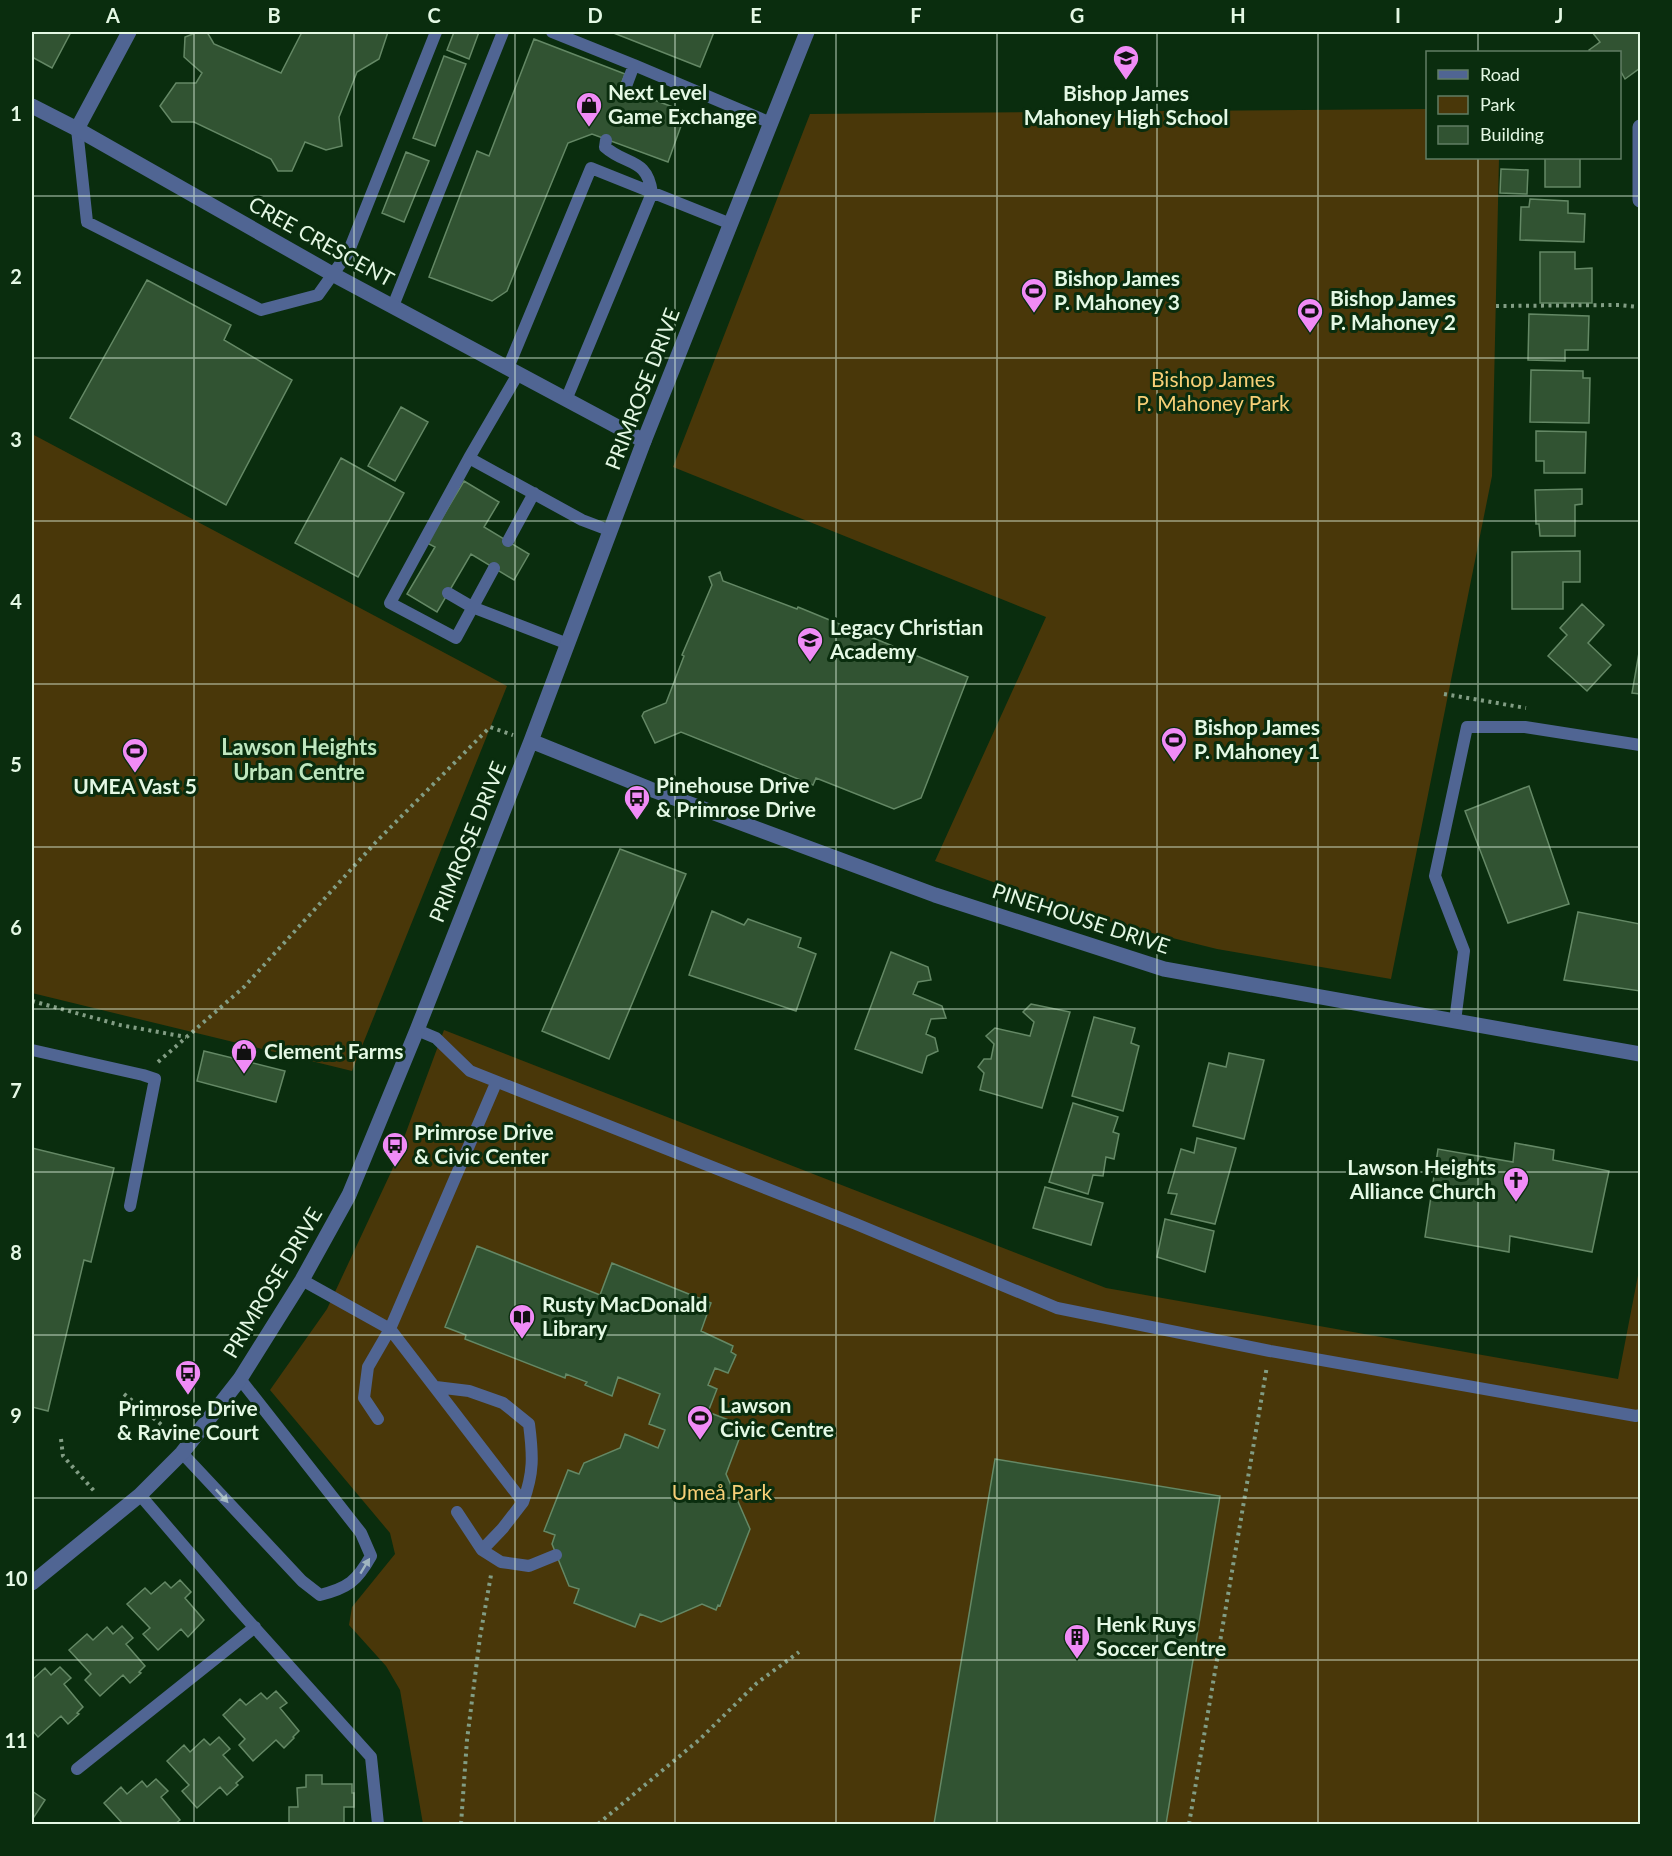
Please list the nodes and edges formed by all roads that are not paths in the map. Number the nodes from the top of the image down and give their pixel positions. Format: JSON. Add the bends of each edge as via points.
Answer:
{"nodes":[{"id":1,"x":129,"y":32,"type":"edge"},
{"id":2,"x":436,"y":32,"type":"edge"},
{"id":3,"x":503,"y":32,"type":"edge"},
{"id":4,"x":552,"y":32,"type":"edge"},
{"id":5,"x":807,"y":32,"type":"edge"},
{"id":6,"x":634,"y":65,"type":"junction"},
{"id":7,"x":625,"y":89,"type":"dead end"},
{"id":8,"x":32,"y":106,"type":"edge"},
{"id":9,"x":771,"y":123,"type":"junction"},
{"id":10,"x":1641,"y":127,"type":"edge"},
{"id":11,"x":77,"y":129,"type":"junction"},
{"id":12,"x":606,"y":140,"type":"dead end"},
{"id":13,"x":652,"y":193,"type":"junction"},
{"id":14,"x":1641,"y":200,"type":"edge"},
{"id":15,"x":731,"y":224,"type":"junction"},
{"id":16,"x":334,"y":274,"type":"junction"},
{"id":17,"x":393,"y":306,"type":"junction"},
{"id":18,"x":513,"y":371,"type":"junction"},
{"id":19,"x":566,"y":400,"type":"junction"},
{"id":20,"x":644,"y":441,"type":"junction"},
{"id":21,"x":469,"y":458,"type":"junction"},
{"id":22,"x":534,"y":493,"type":"junction"},
{"id":23,"x":611,"y":531,"type":"junction"},
{"id":24,"x":508,"y":541,"type":"dead end"},
{"id":25,"x":494,"y":568,"type":"dead end"},
{"id":26,"x":448,"y":593,"type":"dead end"},
{"id":27,"x":472,"y":607,"type":"junction"},
{"id":28,"x":568,"y":644,"type":"junction"},
{"id":29,"x":531,"y":741,"type":"junction"},
{"id":30,"x":1641,"y":746,"type":"edge"},
{"id":31,"x":1455,"y":1021,"type":"junction"},
{"id":32,"x":417,"y":1030,"type":"junction"},
{"id":33,"x":32,"y":1050,"type":"edge"},
{"id":34,"x":1641,"y":1054,"type":"edge"},
{"id":35,"x":496,"y":1083,"type":"junction"},
{"id":36,"x":130,"y":1206,"type":"dead end"},
{"id":37,"x":302,"y":1280,"type":"junction"},
{"id":38,"x":390,"y":1329,"type":"junction"},
{"id":39,"x":240,"y":1378,"type":"junction"},
{"id":40,"x":436,"y":1387,"type":"junction"},
{"id":41,"x":1641,"y":1415,"type":"edge"},
{"id":42,"x":378,"y":1419,"type":"dead end"},
{"id":43,"x":182,"y":1453,"type":"junction"},
{"id":44,"x":140,"y":1495,"type":"junction"},
{"id":45,"x":523,"y":1502,"type":"junction"},
{"id":46,"x":457,"y":1512,"type":"dead end"},
{"id":47,"x":482,"y":1550,"type":"junction"},
{"id":48,"x":556,"y":1555,"type":"dead end"},
{"id":49,"x":32,"y":1582,"type":"edge"},
{"id":50,"x":255,"y":1628,"type":"junction"},
{"id":51,"x":77,"y":1769,"type":"dead end"},
{"id":52,"x":378,"y":1824,"type":"edge"}],
"edges":[{"from":1,"to":11,"type":"street"},
{"from":2,"to":16,"type":"lane","via":[[348,253]]},
{"from":3,"to":17,"type":"lane"},
{"from":4,"to":6,"type":"lane"},
{"from":5,"to":9,"type":"street","name":"PRIMROSE DRIVE"},
{"from":6,"to":7,"type":"lane"},
{"from":6,"to":9,"type":"lane"},
{"from":8,"to":11,"type":"street","name":"CREE CRESCENT"},
{"from":9,"to":15,"type":"street","name":"PRIMROSE DRIVE"},
{"from":10,"to":14,"type":"street"},
{"from":11,"to":16,"type":"street","name":"CREE CRESCENT"},
{"from":11,"to":16,"type":"lane","via":[[87,222],[261,310],[318,295]]},
{"from":12,"to":13,"type":"lane","via":[[605,147],[646,172]]},
{"from":13,"to":15,"type":"lane"},
{"from":13,"to":18,"type":"lane","via":[[591,168]]},
{"from":13,"to":19,"type":"lane"},
{"from":15,"to":20,"type":"street","name":"PRIMROSE DRIVE"},
{"from":16,"to":17,"type":"street","name":"CREE CRESCENT"},
{"from":17,"to":18,"type":"street","name":"CREE CRESCENT"},
{"from":18,"to":19,"type":"street","name":"CREE CRESCENT"},
{"from":18,"to":21,"type":"lane"},
{"from":19,"to":20,"type":"street","name":"CREE CRESCENT"},
{"from":20,"to":23,"type":"street","name":"PRIMROSE DRIVE"},
{"from":21,"to":22,"type":"lane"},
{"from":21,"to":27,"type":"lane","via":[[413,573],[390,603],[456,638]]},
{"from":22,"to":23,"type":"lane"},
{"from":22,"to":24,"type":"lane"},
{"from":23,"to":28,"type":"street","name":"PRIMROSE DRIVE"},
{"from":25,"to":27,"type":"lane"},
{"from":26,"to":27,"type":"lane"},
{"from":27,"to":28,"type":"lane"},
{"from":28,"to":29,"type":"street","name":"PRIMROSE DRIVE"},
{"from":29,"to":31,"type":"street","name":"PINEHOUSE DRIVE","via":[[935,895],[1164,969]]},
{"from":29,"to":32,"type":"street","name":"PRIMROSE DRIVE"},
{"from":30,"to":31,"type":"lane","via":[[1525,727],[1467,727],[1435,876],[1464,951]]},
{"from":31,"to":34,"type":"street","name":"PINEHOUSE DRIVE"},
{"from":32,"to":35,"type":"lane","via":[[436,1038],[470,1071]]},
{"from":32,"to":37,"type":"street","name":"PRIMROSE DRIVE","via":[[349,1195]]},
{"from":33,"to":36,"type":"lane","via":[[155,1079]]},
{"from":35,"to":38,"type":"lane"},
{"from":35,"to":41,"type":"lane","via":[[1058,1308],[1270,1351]]},
{"from":37,"to":38,"type":"lane"},
{"from":37,"to":39,"type":"street","name":"PRIMROSE DRIVE"},
{"from":38,"to":40,"type":"lane"},
{"from":38,"to":42,"type":"lane","via":[[368,1367],[364,1398]]},
{"from":39,"to":43,"type":"street","name":"PRIMROSE DRIVE"},
{"from":43,"to":39,"type":"lane","one_way":true,"via":[[302,1581],[320,1595],[339,1590],[361,1574],[371,1556],[361,1533]]},
{"from":40,"to":45,"type":"lane"},
{"from":40,"to":45,"type":"lane","via":[[469,1391],[503,1404],[529,1424],[531,1481]]},
{"from":43,"to":44,"type":"street","name":"PRIMROSE DRIVE"},
{"from":44,"to":49,"type":"street","name":"PRIMROSE DRIVE"},
{"from":44,"to":50,"type":"lane"},
{"from":45,"to":47,"type":"lane"},
{"from":46,"to":47,"type":"lane"},
{"from":47,"to":48,"type":"lane","via":[[501,1562],[529,1566]]},
{"from":50,"to":51,"type":"lane"},
{"from":50,"to":52,"type":"lane","via":[[372,1757]]}]}
